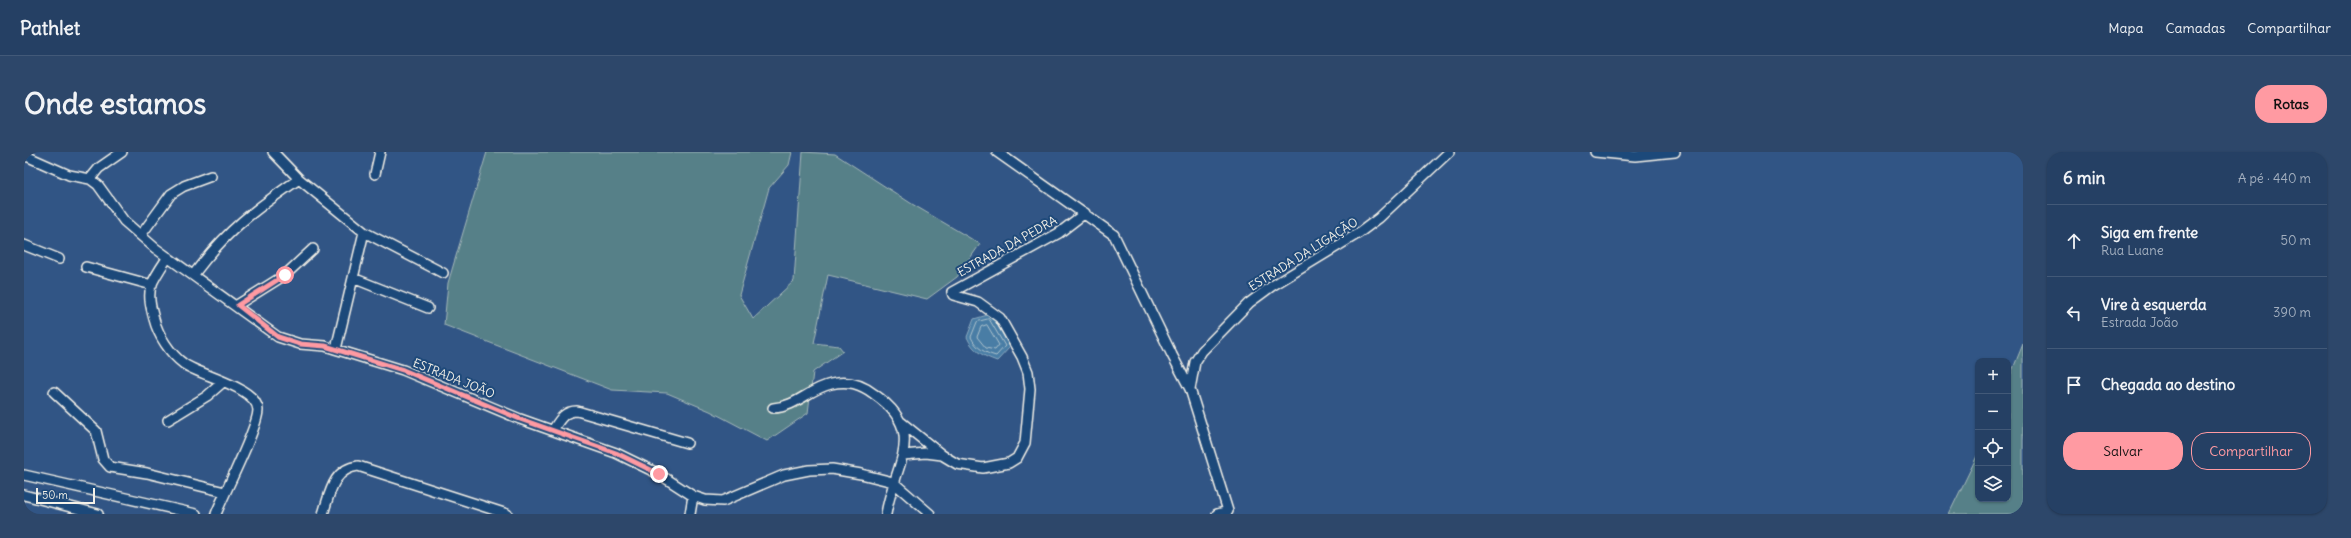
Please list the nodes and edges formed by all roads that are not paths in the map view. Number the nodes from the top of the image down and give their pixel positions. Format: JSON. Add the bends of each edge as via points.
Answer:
{"nodes":[{"id":1,"x":122,"y":152,"type":"edge"},
{"id":2,"x":273,"y":152,"type":"edge"},
{"id":3,"x":380,"y":152,"type":"edge"},
{"id":4,"x":997,"y":152,"type":"edge"},
{"id":5,"x":1449,"y":152,"type":"edge"},
{"id":6,"x":1596,"y":152,"type":"edge"},
{"id":7,"x":1675,"y":152,"type":"edge"},
{"id":8,"x":24,"y":155,"type":"edge"},
{"id":9,"x":375,"y":174,"type":"dead end"},
{"id":10,"x":211,"y":176,"type":"dead end"},
{"id":11,"x":90,"y":179,"type":"junction"},
{"id":12,"x":299,"y":179,"type":"junction"},
{"id":13,"x":1085,"y":213,"type":"junction"},
{"id":14,"x":364,"y":232,"type":"junction"},
{"id":15,"x":140,"y":235,"type":"junction"},
{"id":16,"x":24,"y":245,"type":"edge"},
{"id":17,"x":313,"y":249,"type":"dead end"},
{"id":18,"x":168,"y":257,"type":"junction"},
{"id":19,"x":59,"y":259,"type":"dead end"},
{"id":20,"x":86,"y":267,"type":"dead end"},
{"id":21,"x":443,"y":273,"type":"dead end"},
{"id":22,"x":194,"y":274,"type":"junction"},
{"id":23,"x":353,"y":278,"type":"junction"},
{"id":24,"x":152,"y":285,"type":"junction"},
{"id":25,"x":238,"y":305,"type":"junction"},
{"id":26,"x":428,"y":308,"type":"dead end"},
{"id":27,"x":336,"y":350,"type":"junction"},
{"id":28,"x":223,"y":382,"type":"junction"},
{"id":29,"x":1190,"y":389,"type":"junction"},
{"id":30,"x":54,"y":392,"type":"dead end"},
{"id":31,"x":773,"y":408,"type":"dead end"},
{"id":32,"x":168,"y":420,"type":"dead end"},
{"id":33,"x":901,"y":422,"type":"junction"},
{"id":34,"x":553,"y":430,"type":"junction"},
{"id":35,"x":687,"y":443,"type":"dead end"},
{"id":36,"x":903,"y":455,"type":"junction"},
{"id":37,"x":942,"y":455,"type":"junction"},
{"id":38,"x":24,"y":475,"type":"edge"},
{"id":39,"x":893,"y":482,"type":"junction"},
{"id":40,"x":225,"y":492,"type":"junction"},
{"id":41,"x":24,"y":495,"type":"edge"},
{"id":42,"x":693,"y":496,"type":"junction"},
{"id":43,"x":1230,"y":512,"type":"edge"},
{"id":44,"x":98,"y":514,"type":"edge"},
{"id":45,"x":196,"y":514,"type":"edge"},
{"id":46,"x":216,"y":514,"type":"edge"},
{"id":47,"x":323,"y":514,"type":"edge"},
{"id":48,"x":507,"y":514,"type":"edge"},
{"id":49,"x":690,"y":514,"type":"edge"},
{"id":50,"x":886,"y":514,"type":"edge"},
{"id":51,"x":930,"y":514,"type":"edge"},
{"id":52,"x":1217,"y":514,"type":"edge"}],
"edges":[{"from":1,"to":11,"type":"street"},
{"from":2,"to":12,"type":"street"},
{"from":3,"to":9,"type":"street"},
{"from":4,"to":13,"type":"street"},
{"from":5,"to":29,"type":"street","name":"ESTRADA DA LIGAÇÃO","via":[[1359,233],[1272,286],[1240,311],[1214,337],[1195,362]]},
{"from":6,"to":7,"type":"street","via":[[1635,156]]},
{"from":8,"to":11,"type":"street","via":[[69,175]]},
{"from":10,"to":15,"type":"street","via":[[171,194]]},
{"from":11,"to":15,"type":"street","name":"ESTRADA JOÃO","via":[[98,185],[124,221]]},
{"from":12,"to":14,"type":"street"},
{"from":12,"to":22,"type":"street","via":[[235,226]]},
{"from":13,"to":29,"type":"street","via":[[1114,235]]},
{"from":13,"to":37,"type":"street","name":"ESTRADA DA PEDRA","via":[[1059,233],[952,292],[953,295],[978,302],[1000,318],[1022,357],[1028,372],[1030,389],[1025,442],[1017,458],[996,466],[969,467],[957,464]]},
{"from":14,"to":21,"type":"street"},
{"from":14,"to":23,"type":"street"},
{"from":15,"to":18,"type":"street","name":"ESTRADA JOÃO"},
{"from":16,"to":19,"type":"street"},
{"from":17,"to":25,"type":"street","via":[[285,275]]},
{"from":18,"to":22,"type":"street","name":"ESTRADA JOÃO"},
{"from":18,"to":24,"type":"street"},
{"from":20,"to":24,"type":"street"},
{"from":22,"to":25,"type":"street","name":"ESTRADA JOÃO"},
{"from":23,"to":26,"type":"street"},
{"from":23,"to":27,"type":"street"},
{"from":24,"to":28,"type":"street","via":[[149,294],[152,315],[170,350],[182,363]]},
{"from":25,"to":27,"type":"street","name":"ESTRADA JOÃO","via":[[278,337],[300,344]]},
{"from":27,"to":34,"type":"street","name":"ESTRADA JOÃO","via":[[403,370],[520,419]]},
{"from":28,"to":32,"type":"street","via":[[207,396]]},
{"from":28,"to":40,"type":"street","via":[[248,394],[255,400],[258,409],[257,418]]},
{"from":29,"to":43,"type":"street"},
{"from":30,"to":40,"type":"street","via":[[96,431],[103,459],[110,467],[148,473]]},
{"from":31,"to":33,"type":"street","via":[[786,407],[831,384],[849,382],[866,388],[880,398]]},
{"from":33,"to":36,"type":"street","via":[[906,442]]},
{"from":33,"to":37,"type":"street"},
{"from":34,"to":35,"type":"street","via":[[562,415],[569,411],[577,411]]},
{"from":34,"to":42,"type":"street","name":"ESTRADA JOÃO","via":[[642,465]]},
{"from":36,"to":37,"type":"street","name":"ESTRADA DA PEDRA"},
{"from":36,"to":39,"type":"street"},
{"from":38,"to":45,"type":"street"},
{"from":39,"to":42,"type":"street","name":"ESTRADA JOÃO","via":[[832,469],[809,470],[784,475],[723,500],[705,500]]},
{"from":39,"to":50,"type":"street"},
{"from":39,"to":51,"type":"street"},
{"from":40,"to":46,"type":"street"},
{"from":41,"to":44,"type":"street"},
{"from":42,"to":49,"type":"street"},
{"from":43,"to":52,"type":"street"},
{"from":47,"to":48,"type":"street","via":[[333,483],[340,472],[347,467],[358,466]]}]}
